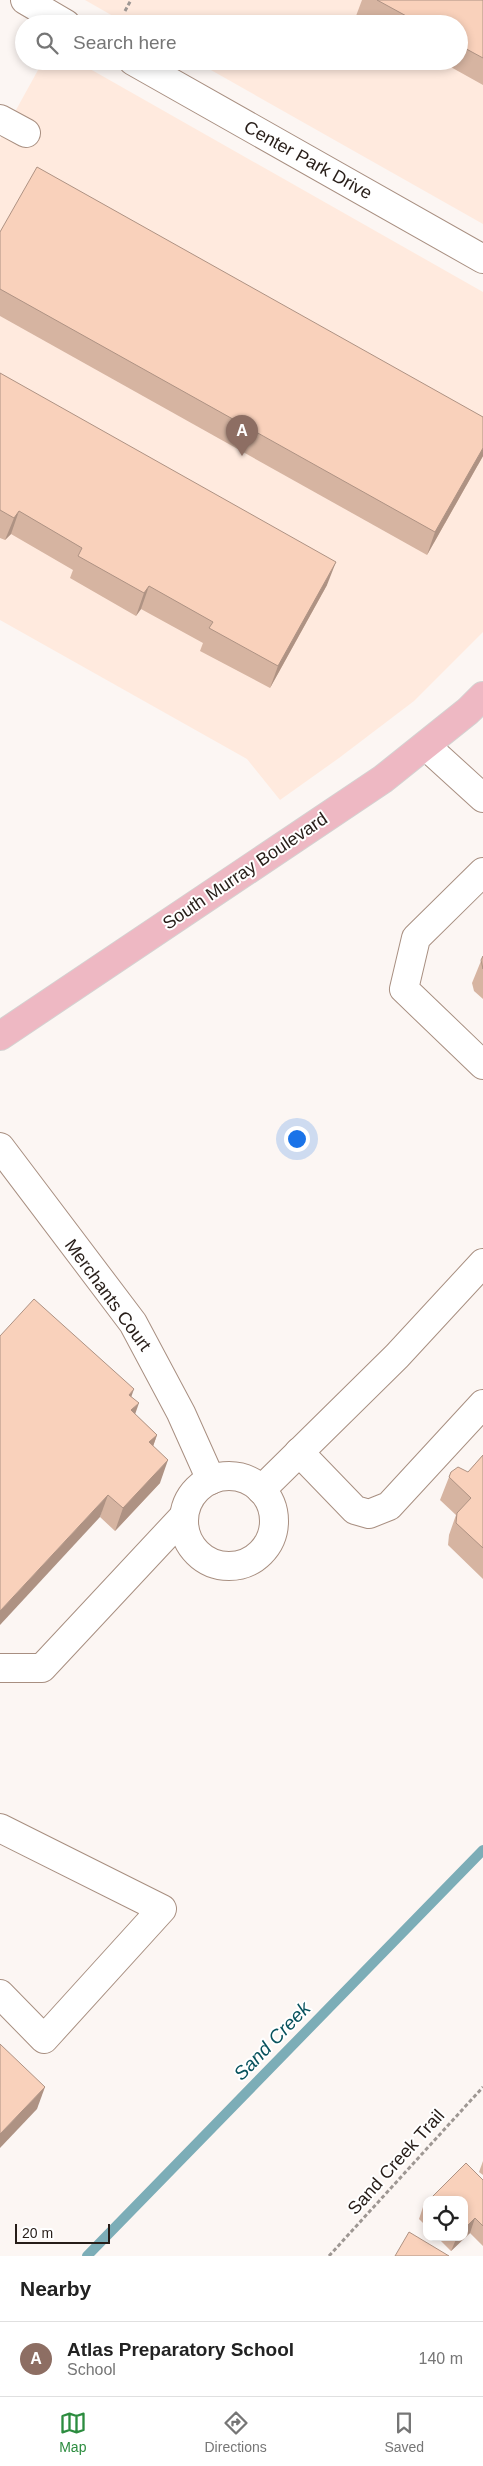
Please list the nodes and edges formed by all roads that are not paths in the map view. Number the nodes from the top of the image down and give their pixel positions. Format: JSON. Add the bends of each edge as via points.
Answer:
{"nodes":[{"id":1,"x":24,"y":0,"type":"edge"},
{"id":2,"x":50,"y":15,"type":"edge"},
{"id":3,"x":149,"y":70,"type":"edge"},
{"id":4,"x":0,"y":119,"type":"edge"},
{"id":5,"x":26,"y":133,"type":"dead end"},
{"id":6,"x":483,"y":259,"type":"edge"},
{"id":7,"x":483,"y":696,"type":"edge"},
{"id":8,"x":426,"y":746,"type":"junction"},
{"id":9,"x":483,"y":798,"type":"edge"},
{"id":10,"x":483,"y":872,"type":"edge"},
{"id":11,"x":0,"y":1036,"type":"edge"},
{"id":12,"x":483,"y":1064,"type":"edge"},
{"id":13,"x":0,"y":1147,"type":"edge"},
{"id":14,"x":483,"y":1263,"type":"edge"},
{"id":15,"x":483,"y":1404,"type":"edge"},
{"id":16,"x":299,"y":1452,"type":"junction"},
{"id":17,"x":212,"y":1480,"type":"junction"},
{"id":18,"x":261,"y":1490,"type":"junction"},
{"id":19,"x":184,"y":1517,"type":"junction"},
{"id":20,"x":0,"y":1668,"type":"edge"},
{"id":21,"x":0,"y":1828,"type":"edge"},
{"id":22,"x":0,"y":1994,"type":"edge"}],
"edges":[{"from":1,"to":2,"type":"street"},
{"from":3,"to":6,"type":"street","name":"Center Park Drive"},
{"from":4,"to":5,"type":"street"},
{"from":7,"to":8,"type":"main road","name":"South Murray Boulevard"},
{"from":8,"to":9,"type":"street"},
{"from":8,"to":11,"type":"main road","name":"South Murray Boulevard","via":[[383,779]]},
{"from":10,"to":12,"type":"street","via":[[416,938],[404,989]]},
{"from":13,"to":17,"type":"street","name":"Merchants Court","via":[[133,1324],[181,1412]]},
{"from":14,"to":16,"type":"street","via":[[397,1356]]},
{"from":15,"to":16,"type":"street","via":[[389,1506],[369,1514],[355,1510]]},
{"from":16,"to":18,"type":"street"},
{"from":17,"to":18,"type":"street","via":[[222,1476],[238,1477]]},
{"from":17,"to":19,"type":"street","via":[[193,1493]]},
{"from":18,"to":19,"type":"street","via":[[271,1504],[273,1530],[268,1545],[247,1563],[225,1566],[206,1561],[190,1545],[184,1530]]},
{"from":19,"to":20,"type":"street","via":[[42,1668]]},
{"from":21,"to":22,"type":"street","via":[[162,1910],[44,2039]]}]}
